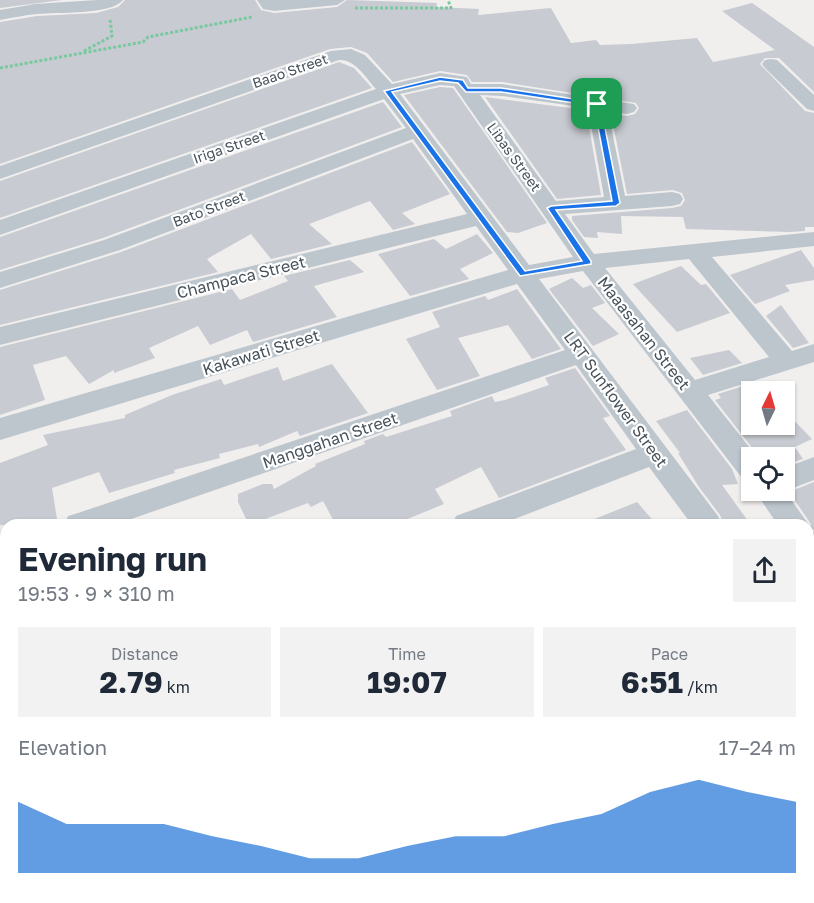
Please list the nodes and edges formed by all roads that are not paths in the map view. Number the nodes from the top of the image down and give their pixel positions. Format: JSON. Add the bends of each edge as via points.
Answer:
{"nodes":[{"id":1,"x":113,"y":1,"type":"edge"},
{"id":2,"x":342,"y":4,"type":"edge"},
{"id":3,"x":262,"y":8,"type":"edge"},
{"id":4,"x":0,"y":15,"type":"edge"},
{"id":5,"x":771,"y":64,"type":"dead end"},
{"id":6,"x":463,"y":85,"type":"junction"},
{"id":7,"x":388,"y":91,"type":"junction"},
{"id":8,"x":597,"y":104,"type":"junction"},
{"id":9,"x":814,"y":105,"type":"edge"},
{"id":10,"x":627,"y":108,"type":"dead end"},
{"id":11,"x":417,"y":130,"type":"junction"},
{"id":12,"x":0,"y":172,"type":"edge"},
{"id":13,"x":672,"y":199,"type":"dead end"},
{"id":14,"x":616,"y":203,"type":"junction"},
{"id":15,"x":551,"y":208,"type":"junction"},
{"id":16,"x":481,"y":218,"type":"junction"},
{"id":17,"x":0,"y":228,"type":"edge"},
{"id":18,"x":814,"y":239,"type":"edge"},
{"id":19,"x":694,"y":251,"type":"junction"},
{"id":20,"x":588,"y":262,"type":"junction"},
{"id":21,"x":523,"y":274,"type":"junction"},
{"id":22,"x":0,"y":280,"type":"edge"},
{"id":23,"x":0,"y":336,"type":"edge"},
{"id":24,"x":814,"y":353,"type":"edge"},
{"id":25,"x":582,"y":354,"type":"junction"},
{"id":26,"x":787,"y":362,"type":"junction"},
{"id":27,"x":690,"y":391,"type":"junction"},
{"id":28,"x":0,"y":429,"type":"edge"},
{"id":29,"x":655,"y":453,"type":"junction"},
{"id":30,"x":741,"y":456,"type":"edge"},
{"id":31,"x":814,"y":468,"type":"edge"},
{"id":32,"x":795,"y":476,"type":"edge"},
{"id":33,"x":776,"y":501,"type":"edge"},
{"id":34,"x":96,"y":519,"type":"edge"},
{"id":35,"x":482,"y":519,"type":"edge"},
{"id":36,"x":704,"y":519,"type":"edge"},
{"id":37,"x":790,"y":519,"type":"edge"}],
"edges":[{"from":1,"to":4,"type":"street"},
{"from":2,"to":3,"type":"street"},
{"from":5,"to":9,"type":"street"},
{"from":6,"to":7,"type":"street","name":"Iriga Street","via":[[440,79]]},
{"from":6,"to":8,"type":"street","name":"Iriga Street"},
{"from":6,"to":15,"type":"street","name":"Libas Street"},
{"from":7,"to":11,"type":"street","name":"Baao Street"},
{"from":7,"to":12,"type":"street","name":"Baao Street","via":[[359,59],[351,54],[337,55]]},
{"from":7,"to":17,"type":"street","name":"Iriga Street"},
{"from":8,"to":10,"type":"street","name":"Iriga Street"},
{"from":8,"to":14,"type":"street"},
{"from":11,"to":16,"type":"street","name":"Baao Street"},
{"from":11,"to":22,"type":"street","name":"Bato Street","via":[[112,245]]},
{"from":13,"to":14,"type":"street"},
{"from":14,"to":15,"type":"street"},
{"from":15,"to":20,"type":"street","name":"Libas Street"},
{"from":16,"to":21,"type":"street","name":"Baao Street"},
{"from":16,"to":23,"type":"street","name":"Champaca Street"},
{"from":18,"to":19,"type":"street","name":"Maaasahan Street"},
{"from":19,"to":20,"type":"street","name":"Maaasahan Street"},
{"from":19,"to":26,"type":"street"},
{"from":20,"to":21,"type":"street","name":"Kakawati Street"},
{"from":20,"to":27,"type":"street","name":"Maaasahan Street"},
{"from":21,"to":25,"type":"street","name":"LRT Sunflower Street"},
{"from":21,"to":28,"type":"street","name":"Kakawati Street"},
{"from":24,"to":26,"type":"street"},
{"from":25,"to":29,"type":"street","name":"LRT Sunflower Street"},
{"from":25,"to":34,"type":"street","name":"Manggahan Street"},
{"from":26,"to":27,"type":"street"},
{"from":27,"to":30,"type":"street","name":"Maaasahan Street"},
{"from":29,"to":35,"type":"street"},
{"from":29,"to":36,"type":"street","name":"LRT Sunflower Street"},
{"from":31,"to":32,"type":"street"},
{"from":33,"to":37,"type":"street"}]}
